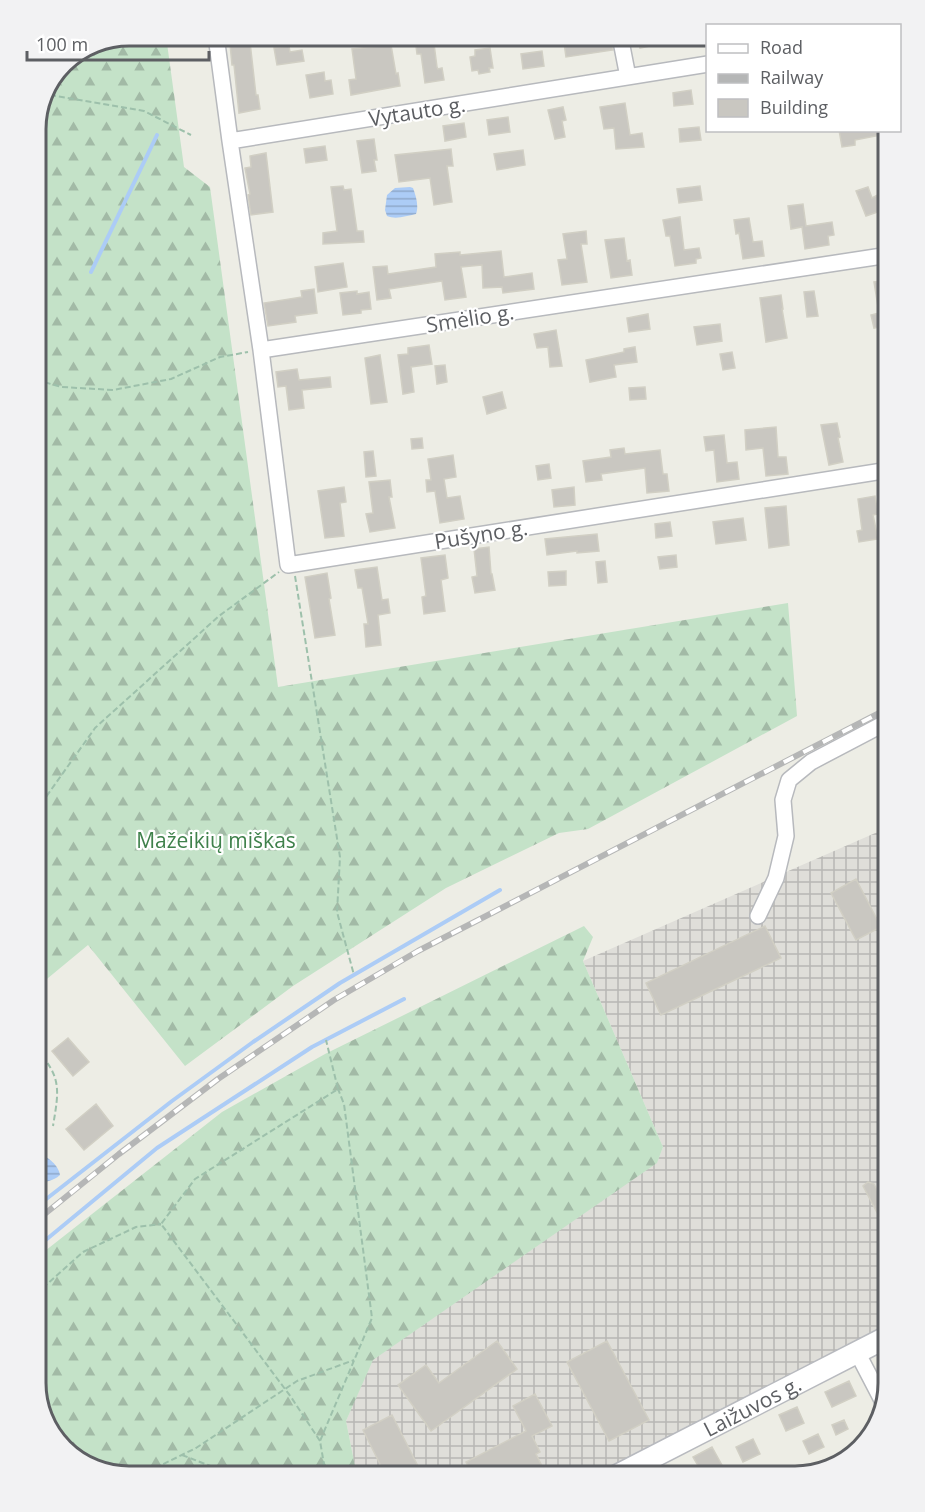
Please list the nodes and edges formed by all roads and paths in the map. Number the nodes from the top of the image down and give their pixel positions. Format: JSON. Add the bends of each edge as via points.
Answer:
{"nodes":[{"id":1,"x":217,"y":46,"type":"edge"},
{"id":2,"x":622,"y":47,"type":"edge"},
{"id":3,"x":706,"y":64,"type":"edge"},
{"id":4,"x":628,"y":76,"type":"junction"},
{"id":5,"x":54,"y":95,"type":"edge"},
{"id":6,"x":191,"y":135,"type":"dead end"},
{"id":7,"x":230,"y":141,"type":"junction"},
{"id":8,"x":878,"y":257,"type":"edge"},
{"id":9,"x":261,"y":350,"type":"junction"},
{"id":10,"x":47,"y":383,"type":"edge"},
{"id":11,"x":878,"y":472,"type":"edge"},
{"id":12,"x":290,"y":565,"type":"junction"},
{"id":13,"x":878,"y":728,"type":"edge"},
{"id":14,"x":46,"y":796,"type":"edge"},
{"id":15,"x":758,"y":916,"type":"dead end"},
{"id":16,"x":354,"y":975,"type":"dead end"},
{"id":17,"x":326,"y":1040,"type":"dead end"},
{"id":18,"x":46,"y":1060,"type":"edge"},
{"id":19,"x":338,"y":1089,"type":"junction"},
{"id":20,"x":53,"y":1125,"type":"dead end"},
{"id":21,"x":161,"y":1224,"type":"junction"},
{"id":22,"x":46,"y":1285,"type":"edge"},
{"id":23,"x":878,"y":1342,"type":"edge"},
{"id":24,"x":857,"y":1352,"type":"junction"},
{"id":25,"x":354,"y":1360,"type":"junction"},
{"id":26,"x":285,"y":1389,"type":"junction"},
{"id":27,"x":878,"y":1392,"type":"edge"},
{"id":28,"x":320,"y":1441,"type":"junction"},
{"id":29,"x":181,"y":1455,"type":"junction"},
{"id":30,"x":161,"y":1465,"type":"edge"},
{"id":31,"x":208,"y":1465,"type":"edge"},
{"id":32,"x":324,"y":1465,"type":"edge"},
{"id":33,"x":636,"y":1466,"type":"edge"}],
"edges":[{"from":1,"to":7,"type":"street"},
{"from":2,"to":4,"type":"street"},
{"from":3,"to":4,"type":"street","name":"Vytauto g."},
{"from":4,"to":7,"type":"street","name":"Vytauto g."},
{"from":5,"to":6,"type":"path","via":[[144,111]]},
{"from":7,"to":9,"type":"street"},
{"from":8,"to":9,"type":"street","name":"Smėlio g."},
{"from":9,"to":10,"type":"path","via":[[220,357],[171,379],[113,390]]},
{"from":9,"to":12,"type":"street"},
{"from":11,"to":12,"type":"street","name":"Pušyno g."},
{"from":12,"to":14,"type":"path","via":[[219,616],[95,728]]},
{"from":12,"to":16,"type":"path","via":[[340,857],[337,912]]},
{"from":13,"to":15,"type":"street","via":[[811,762],[789,780],[783,800],[786,836],[776,878]]},
{"from":17,"to":19,"type":"path"},
{"from":18,"to":20,"type":"path","via":[[57,1081]]},
{"from":19,"to":21,"type":"path","via":[[195,1179]]},
{"from":19,"to":25,"type":"path","via":[[344,1104],[372,1318]]},
{"from":21,"to":22,"type":"path","via":[[135,1227],[83,1252]]},
{"from":21,"to":26,"type":"path"},
{"from":23,"to":24,"type":"main road","name":"Laižuvos g."},
{"from":24,"to":27,"type":"street"},
{"from":24,"to":33,"type":"main road","name":"Laižuvos g."},
{"from":25,"to":26,"type":"path"},
{"from":25,"to":28,"type":"path"},
{"from":26,"to":28,"type":"path"},
{"from":26,"to":29,"type":"path"},
{"from":28,"to":32,"type":"path"},
{"from":29,"to":30,"type":"path"},
{"from":29,"to":31,"type":"path"}]}
